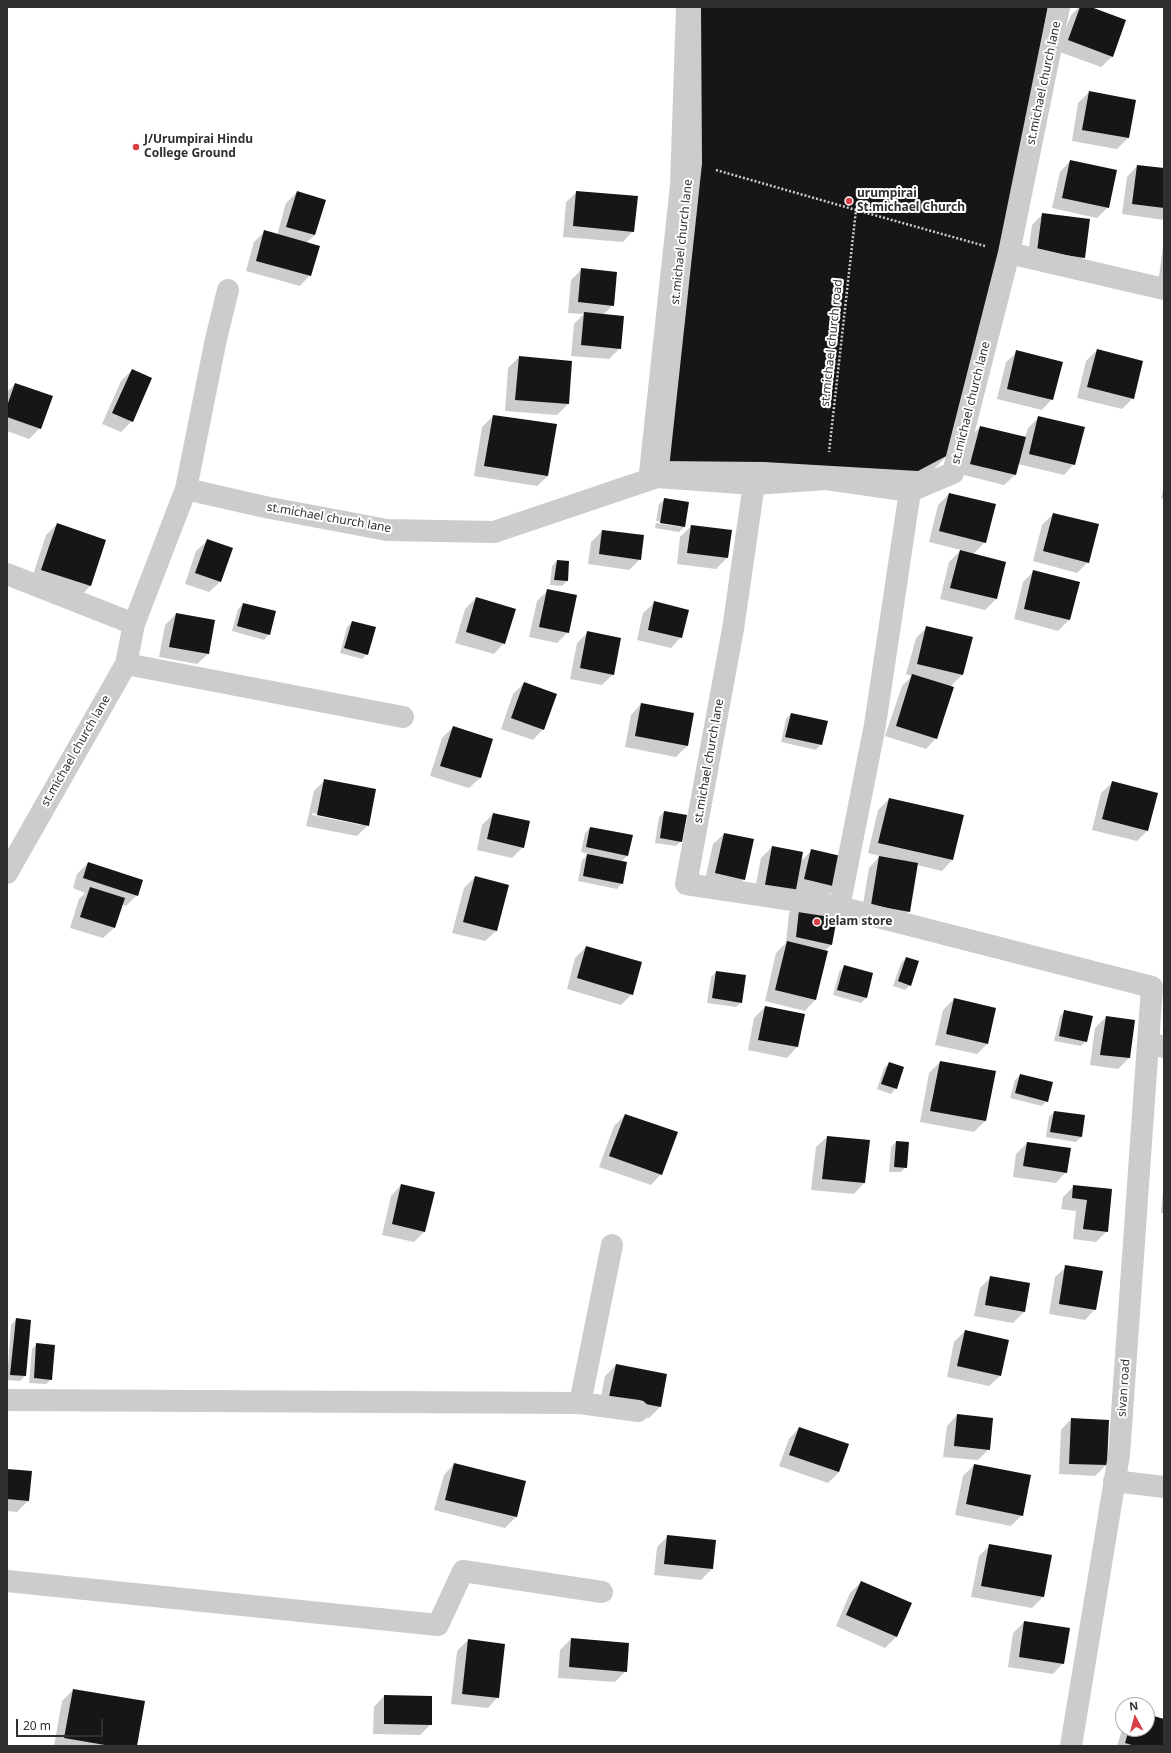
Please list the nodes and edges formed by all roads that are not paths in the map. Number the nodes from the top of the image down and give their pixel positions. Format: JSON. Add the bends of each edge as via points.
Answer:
{"nodes":[{"id":1,"x":690,"y":7,"type":"edge"},
{"id":2,"x":1059,"y":7,"type":"edge"},
{"id":3,"x":1009,"y":253,"type":"junction"},
{"id":4,"x":1164,"y":289,"type":"edge"},
{"id":5,"x":228,"y":290,"type":"dead end"},
{"id":6,"x":657,"y":477,"type":"junction"},
{"id":7,"x":754,"y":484,"type":"junction"},
{"id":8,"x":186,"y":489,"type":"junction"},
{"id":9,"x":910,"y":491,"type":"junction"},
{"id":10,"x":7,"y":574,"type":"edge"},
{"id":11,"x":134,"y":624,"type":"junction"},
{"id":12,"x":126,"y":664,"type":"junction"},
{"id":13,"x":403,"y":718,"type":"dead end"},
{"id":14,"x":7,"y":873,"type":"edge"},
{"id":15,"x":839,"y":907,"type":"junction"},
{"id":16,"x":1156,"y":1045,"type":"edge"},
{"id":17,"x":612,"y":1245,"type":"dead end"},
{"id":18,"x":7,"y":1400,"type":"edge"},
{"id":19,"x":580,"y":1403,"type":"junction"},
{"id":20,"x":638,"y":1412,"type":"dead end"},
{"id":21,"x":1114,"y":1481,"type":"junction"},
{"id":22,"x":1164,"y":1487,"type":"edge"},
{"id":23,"x":7,"y":1581,"type":"edge"},
{"id":24,"x":602,"y":1592,"type":"dead end"},
{"id":25,"x":1071,"y":1746,"type":"edge"}],
"edges":[{"from":1,"to":6,"type":"street","name":"st.michael church lane","via":[[691,163]]},
{"from":2,"to":3,"type":"street","name":"st.michael church lane"},
{"from":3,"to":4,"type":"street"},
{"from":3,"to":9,"type":"street","name":"st.michael church lane","via":[[953,473]]},
{"from":5,"to":8,"type":"street"},
{"from":6,"to":7,"type":"street","name":"st.michael church lane"},
{"from":6,"to":8,"type":"street","name":"st.michael church lane","via":[[494,532],[387,530]]},
{"from":7,"to":9,"type":"street","name":"st.michael church lane","via":[[826,478]]},
{"from":7,"to":15,"type":"street","name":"st.michael church lane","via":[[733,629],[686,884]]},
{"from":8,"to":11,"type":"street","name":"st.michael church lane"},
{"from":9,"to":15,"type":"street","via":[[875,725]]},
{"from":10,"to":11,"type":"street"},
{"from":11,"to":12,"type":"street","name":"st.michael church lane"},
{"from":12,"to":13,"type":"street"},
{"from":12,"to":14,"type":"street","name":"st.michael church lane"},
{"from":15,"to":16,"type":"street","name":"sivan road","via":[[1152,987]]},
{"from":16,"to":21,"type":"street","name":"sivan road","via":[[1119,1455]]},
{"from":17,"to":19,"type":"street"},
{"from":18,"to":19,"type":"street"},
{"from":19,"to":20,"type":"street"},
{"from":21,"to":22,"type":"street"},
{"from":21,"to":25,"type":"street","name":"sivan road"},
{"from":23,"to":24,"type":"street","via":[[438,1625],[462,1571]]}]}
